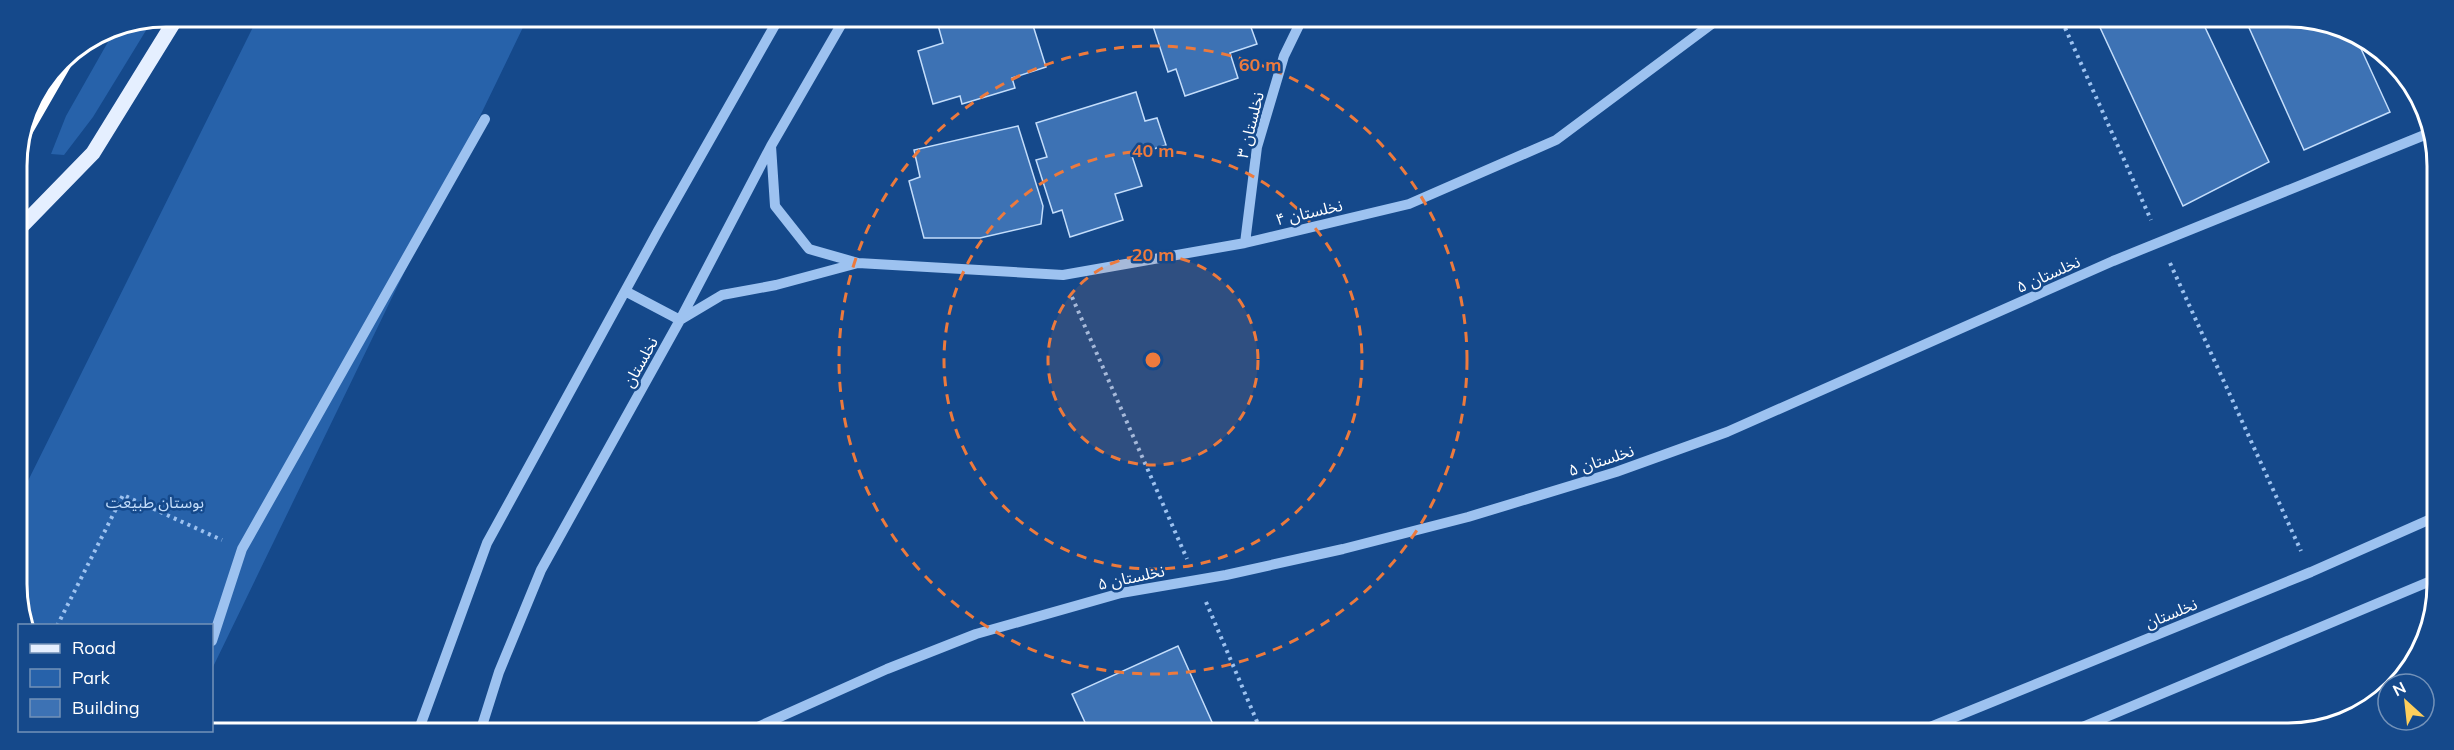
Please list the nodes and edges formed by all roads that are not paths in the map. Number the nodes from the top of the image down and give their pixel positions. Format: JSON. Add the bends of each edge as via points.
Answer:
{"nodes":[{"id":1,"x":170,"y":27,"type":"edge"},
{"id":2,"x":774,"y":27,"type":"edge"},
{"id":3,"x":840,"y":27,"type":"edge"},
{"id":4,"x":1298,"y":27,"type":"edge"},
{"id":5,"x":1708,"y":27,"type":"edge"},
{"id":6,"x":485,"y":119,"type":"dead end"},
{"id":7,"x":2423,"y":136,"type":"edge"},
{"id":8,"x":771,"y":146,"type":"junction"},
{"id":9,"x":27,"y":221,"type":"edge"},
{"id":10,"x":1245,"y":243,"type":"junction"},
{"id":11,"x":858,"y":263,"type":"junction"},
{"id":12,"x":625,"y":291,"type":"junction"},
{"id":13,"x":680,"y":320,"type":"junction"},
{"id":14,"x":2427,"y":521,"type":"edge"},
{"id":15,"x":2427,"y":583,"type":"edge"},
{"id":16,"x":213,"y":638,"type":"edge"},
{"id":17,"x":421,"y":723,"type":"edge"},
{"id":18,"x":482,"y":723,"type":"edge"},
{"id":19,"x":766,"y":723,"type":"edge"},
{"id":20,"x":1940,"y":723,"type":"edge"},
{"id":21,"x":2092,"y":723,"type":"edge"}],
"edges":[{"from":1,"to":9,"type":"main road","via":[[93,153]]},
{"from":2,"to":12,"type":"street"},
{"from":3,"to":8,"type":"street","name":"نخلستان"},
{"from":4,"to":10,"type":"street","name":"نخلستان ۳","via":[[1284,56],[1257,147]]},
{"from":5,"to":10,"type":"street","name":"نخلستان ۴","via":[[1556,140],[1409,204]]},
{"from":6,"to":16,"type":"street","via":[[242,549]]},
{"from":7,"to":19,"type":"street","name":"نخلستان ۵","via":[[2160,242],[1727,432],[1616,472],[1468,517],[1354,546],[1121,593],[976,634]]},
{"from":8,"to":11,"type":"street","via":[[775,206],[809,249]]},
{"from":8,"to":13,"type":"street","name":"نخلستان"},
{"from":10,"to":11,"type":"street","name":"نخلستان ۴","via":[[1063,275]]},
{"from":11,"to":13,"type":"street","via":[[722,295]]},
{"from":12,"to":13,"type":"street"},
{"from":12,"to":17,"type":"street","via":[[487,543]]},
{"from":13,"to":18,"type":"street","name":"نخلستان","via":[[541,570]]},
{"from":14,"to":20,"type":"street","name":"نخلستان"},
{"from":15,"to":21,"type":"street"}]}
